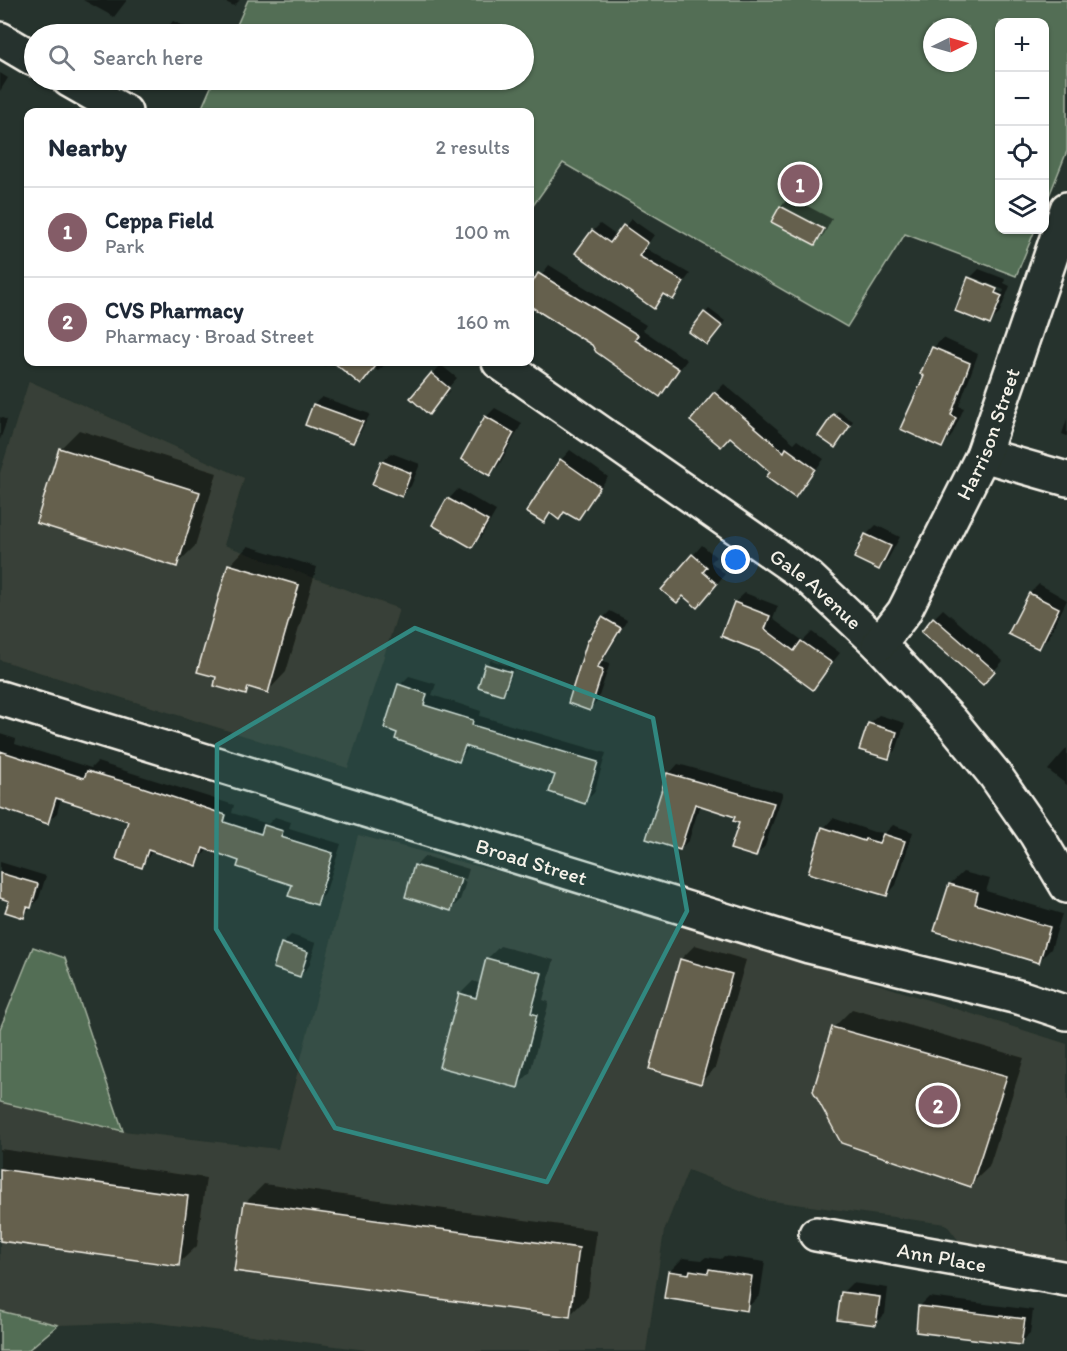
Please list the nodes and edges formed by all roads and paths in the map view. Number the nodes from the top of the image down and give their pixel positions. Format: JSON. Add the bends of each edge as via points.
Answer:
{"nodes":[{"id":1,"x":0,"y":39,"type":"edge"},
{"id":2,"x":24,"y":53,"type":"edge"},
{"id":3,"x":86,"y":90,"type":"edge"},
{"id":4,"x":118,"y":108,"type":"edge"},
{"id":5,"x":1067,"y":209,"type":"edge"},
{"id":6,"x":505,"y":366,"type":"edge"},
{"id":7,"x":983,"y":455,"type":"junction"},
{"id":8,"x":1067,"y":479,"type":"edge"},
{"id":9,"x":879,"y":644,"type":"junction"},
{"id":10,"x":0,"y":698,"type":"edge"},
{"id":11,"x":1067,"y":886,"type":"edge"},
{"id":12,"x":1067,"y":1013,"type":"edge"},
{"id":13,"x":816,"y":1234,"type":"dead end"},
{"id":14,"x":1067,"y":1279,"type":"edge"}],
"edges":[{"from":1,"to":2,"type":"street"},
{"from":3,"to":4,"type":"street"},
{"from":5,"to":7,"type":"street","name":"Harrison Street"},
{"from":6,"to":9,"type":"street","name":"Gale Avenue","via":[[809,578]]},
{"from":7,"to":8,"type":"street"},
{"from":7,"to":9,"type":"street","name":"Harrison Street","via":[[904,612]]},
{"from":9,"to":11,"type":"street","name":"Gale Avenue","via":[[995,775]]},
{"from":10,"to":12,"type":"street","name":"Broad Street","via":[[809,946],[1022,998]]},
{"from":13,"to":14,"type":"street","name":"Ann Place"}]}
